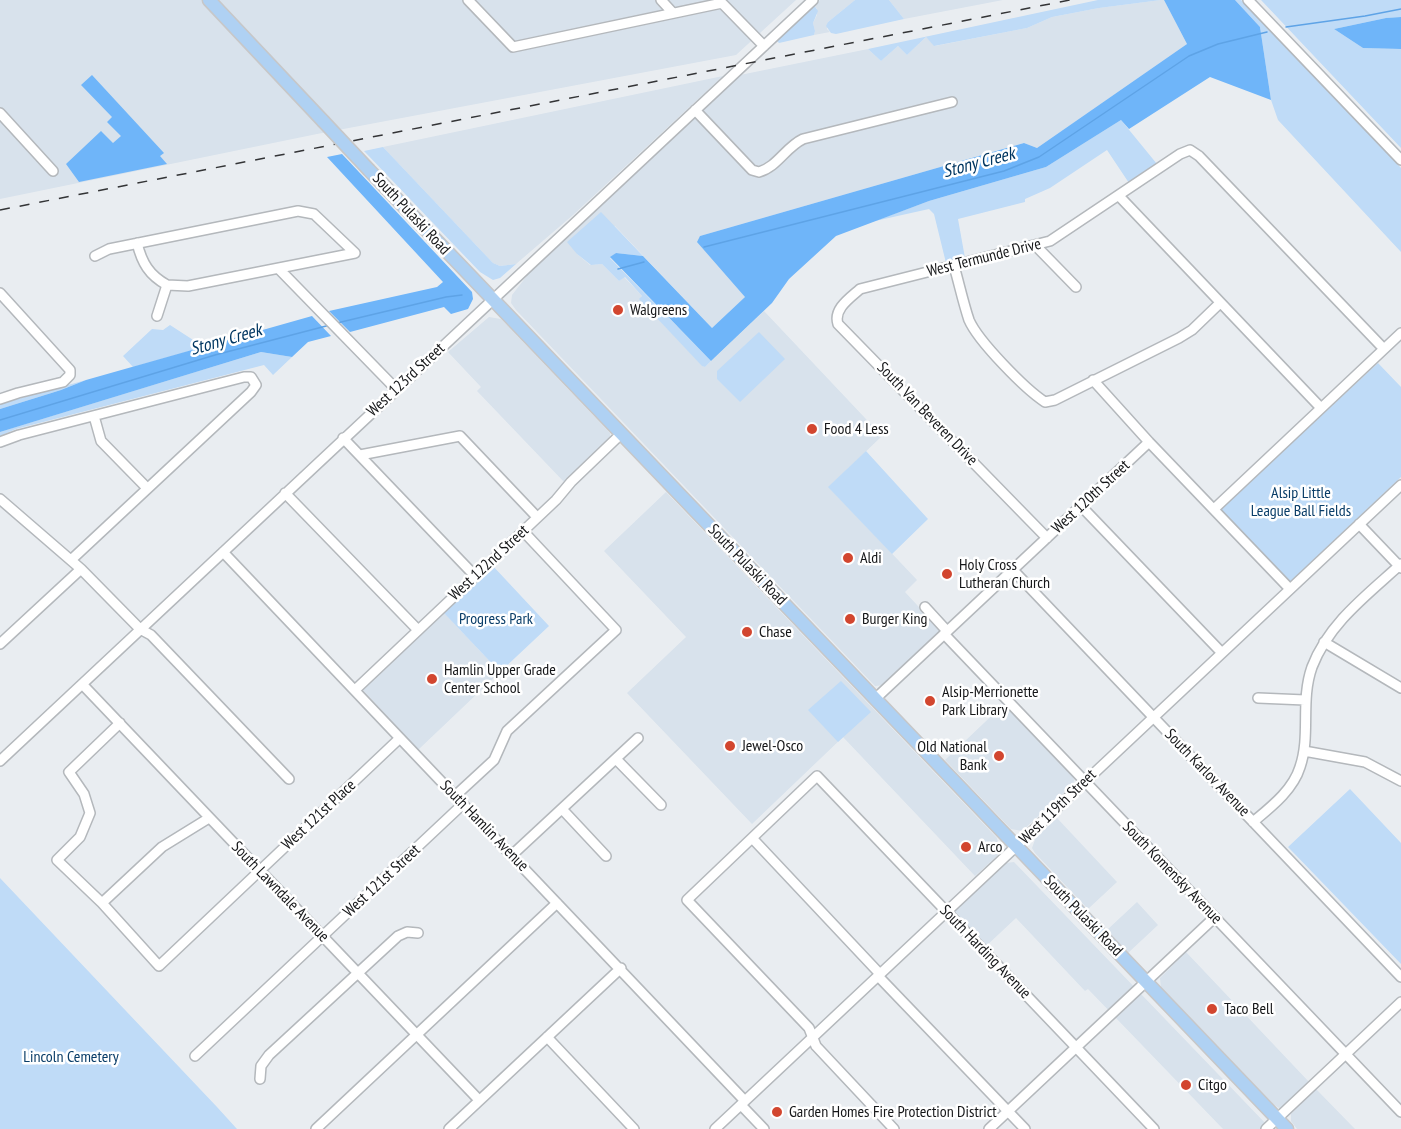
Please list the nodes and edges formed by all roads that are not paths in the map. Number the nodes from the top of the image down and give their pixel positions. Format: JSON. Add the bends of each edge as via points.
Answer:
{"nodes":[{"id":1,"x":209,"y":0,"type":"edge"},
{"id":2,"x":468,"y":0,"type":"edge"},
{"id":3,"x":661,"y":0,"type":"edge"},
{"id":4,"x":813,"y":0,"type":"edge"},
{"id":5,"x":1248,"y":0,"type":"edge"},
{"id":6,"x":673,"y":12,"type":"junction"},
{"id":7,"x":764,"y":46,"type":"junction"},
{"id":8,"x":952,"y":102,"type":"dead end"},
{"id":9,"x":695,"y":110,"type":"junction"},
{"id":10,"x":0,"y":114,"type":"edge"},
{"id":11,"x":1401,"y":160,"type":"edge"},
{"id":12,"x":53,"y":171,"type":"dead end"},
{"id":13,"x":1119,"y":196,"type":"junction"},
{"id":14,"x":137,"y":243,"type":"junction"},
{"id":15,"x":1036,"y":246,"type":"junction"},
{"id":16,"x":95,"y":256,"type":"dead end"},
{"id":17,"x":954,"y":266,"type":"junction"},
{"id":18,"x":279,"y":269,"type":"junction"},
{"id":19,"x":167,"y":285,"type":"junction"},
{"id":20,"x":1076,"y":287,"type":"dead end"},
{"id":21,"x":860,"y":289,"type":"joint"},
{"id":22,"x":0,"y":293,"type":"edge"},
{"id":23,"x":492,"y":299,"type":"junction"},
{"id":24,"x":1220,"y":303,"type":"junction"},
{"id":25,"x":158,"y":316,"type":"dead end"},
{"id":26,"x":1401,"y":333,"type":"edge"},
{"id":27,"x":1384,"y":349,"type":"junction"},
{"id":28,"x":1093,"y":380,"type":"junction"},
{"id":29,"x":396,"y":389,"type":"junction"},
{"id":30,"x":0,"y":399,"type":"edge"},
{"id":31,"x":1321,"y":408,"type":"junction"},
{"id":32,"x":94,"y":416,"type":"junction"},
{"id":33,"x":621,"y":434,"type":"junction"},
{"id":34,"x":343,"y":438,"type":"junction"},
{"id":35,"x":0,"y":442,"type":"edge"},
{"id":36,"x":1149,"y":442,"type":"junction"},
{"id":37,"x":360,"y":455,"type":"junction"},
{"id":38,"x":1401,"y":485,"type":"edge"},
{"id":39,"x":147,"y":488,"type":"junction"},
{"id":40,"x":285,"y":493,"type":"junction"},
{"id":41,"x":0,"y":499,"type":"edge"},
{"id":42,"x":1081,"y":506,"type":"junction"},
{"id":43,"x":1214,"y":509,"type":"junction"},
{"id":44,"x":537,"y":517,"type":"junction"},
{"id":45,"x":1359,"y":524,"type":"junction"},
{"id":46,"x":523,"y":531,"type":"junction"},
{"id":47,"x":1047,"y":538,"type":"junction"},
{"id":48,"x":223,"y":552,"type":"junction"},
{"id":49,"x":70,"y":560,"type":"junction"},
{"id":50,"x":1400,"y":566,"type":"edge"},
{"id":51,"x":81,"y":569,"type":"junction"},
{"id":52,"x":1013,"y":570,"type":"junction"},
{"id":53,"x":475,"y":576,"type":"junction"},
{"id":54,"x":1289,"y":588,"type":"junction"},
{"id":55,"x":925,"y":607,"type":"dead end"},
{"id":56,"x":0,"y":628,"type":"edge"},
{"id":57,"x":140,"y":629,"type":"junction"},
{"id":58,"x":418,"y":630,"type":"junction"},
{"id":59,"x":946,"y":633,"type":"junction"},
{"id":60,"x":8,"y":636,"type":"junction"},
{"id":61,"x":1324,"y":642,"type":"junction"},
{"id":62,"x":0,"y":644,"type":"edge"},
{"id":63,"x":1222,"y":653,"type":"junction"},
{"id":64,"x":82,"y":684,"type":"junction"},
{"id":65,"x":1401,"y":688,"type":"edge"},
{"id":66,"x":355,"y":690,"type":"junction"},
{"id":67,"x":1258,"y":698,"type":"dead end"},
{"id":68,"x":875,"y":699,"type":"junction"},
{"id":69,"x":1305,"y":699,"type":"junction"},
{"id":70,"x":1153,"y":717,"type":"junction"},
{"id":71,"x":120,"y":723,"type":"junction"},
{"id":72,"x":400,"y":738,"type":"junction"},
{"id":73,"x":638,"y":738,"type":"dead end"},
{"id":74,"x":1304,"y":751,"type":"junction"},
{"id":75,"x":616,"y":759,"type":"junction"},
{"id":76,"x":0,"y":761,"type":"edge"},
{"id":77,"x":289,"y":778,"type":"dead end"},
{"id":78,"x":1084,"y":781,"type":"junction"},
{"id":79,"x":1401,"y":781,"type":"edge"},
{"id":80,"x":455,"y":796,"type":"junction"},
{"id":81,"x":464,"y":804,"type":"junction"},
{"id":82,"x":661,"y":805,"type":"dead end"},
{"id":83,"x":562,"y":809,"type":"junction"},
{"id":84,"x":209,"y":818,"type":"junction"},
{"id":85,"x":1253,"y":822,"type":"junction"},
{"id":86,"x":752,"y":838,"type":"junction"},
{"id":87,"x":1016,"y":846,"type":"junction"},
{"id":88,"x":512,"y":855,"type":"junction"},
{"id":89,"x":606,"y":856,"type":"dead end"},
{"id":90,"x":260,"y":870,"type":"junction"},
{"id":91,"x":102,"y":903,"type":"junction"},
{"id":92,"x":557,"y":903,"type":"junction"},
{"id":93,"x":946,"y":912,"type":"junction"},
{"id":94,"x":1215,"y":917,"type":"junction"},
{"id":95,"x":418,"y":933,"type":"dead end"},
{"id":96,"x":323,"y":936,"type":"junction"},
{"id":97,"x":621,"y":968,"type":"junction"},
{"id":98,"x":357,"y":972,"type":"junction"},
{"id":99,"x":879,"y":975,"type":"junction"},
{"id":100,"x":1401,"y":977,"type":"edge"},
{"id":101,"x":1146,"y":982,"type":"junction"},
{"id":102,"x":1401,"y":1002,"type":"edge"},
{"id":103,"x":417,"y":1034,"type":"junction"},
{"id":104,"x":547,"y":1037,"type":"junction"},
{"id":105,"x":812,"y":1037,"type":"junction"},
{"id":106,"x":1077,"y":1048,"type":"junction"},
{"id":107,"x":1346,"y":1054,"type":"junction"},
{"id":108,"x":195,"y":1056,"type":"dead end"},
{"id":109,"x":260,"y":1078,"type":"dead end"},
{"id":110,"x":479,"y":1100,"type":"junction"},
{"id":111,"x":743,"y":1103,"type":"junction"},
{"id":112,"x":1008,"y":1112,"type":"junction"},
{"id":113,"x":1401,"y":1112,"type":"edge"},
{"id":114,"x":1277,"y":1118,"type":"junction"},
{"id":115,"x":452,"y":1128,"type":"edge"},
{"id":116,"x":316,"y":1129,"type":"edge"},
{"id":117,"x":634,"y":1129,"type":"edge"},
{"id":118,"x":715,"y":1129,"type":"edge"},
{"id":119,"x":764,"y":1129,"type":"edge"},
{"id":120,"x":894,"y":1129,"type":"edge"},
{"id":121,"x":989,"y":1129,"type":"edge"},
{"id":122,"x":1025,"y":1129,"type":"edge"},
{"id":123,"x":1154,"y":1129,"type":"edge"},
{"id":124,"x":1266,"y":1129,"type":"edge"},
{"id":125,"x":1287,"y":1129,"type":"edge"}],
"edges":[{"from":1,"to":23,"type":"main road","name":"South Pulaski Road","bridge":true},
{"from":2,"to":6,"type":"street","via":[[513,47]]},
{"from":3,"to":6,"type":"street"},
{"from":4,"to":7,"type":"street","name":"West 123rd Street"},
{"from":5,"to":11,"type":"street"},
{"from":6,"to":7,"type":"street","via":[[722,3]]},
{"from":7,"to":9,"type":"street","name":"West 123rd Street"},
{"from":8,"to":9,"type":"street","via":[[802,139],[759,172],[752,170]]},
{"from":9,"to":23,"type":"street","name":"West 123rd Street"},
{"from":10,"to":12,"type":"street"},
{"from":13,"to":15,"type":"street","name":"West Termunde Drive","via":[[1064,233]]},
{"from":13,"to":24,"type":"street"},
{"from":13,"to":27,"type":"street","name":"West Termunde Drive","via":[[1190,150]]},
{"from":14,"to":16,"type":"street"},
{"from":14,"to":18,"type":"street","via":[[289,212],[307,212],[320,219],[354,253]]},
{"from":14,"to":19,"type":"street","via":[[146,268]]},
{"from":15,"to":17,"type":"street","name":"West Termunde Drive"},
{"from":15,"to":20,"type":"street"},
{"from":17,"to":21,"type":"street","name":"West Termunde Drive"},
{"from":17,"to":28,"type":"street","via":[[970,322],[1032,393],[1045,402],[1055,400]]},
{"from":18,"to":19,"type":"street","via":[[188,286]]},
{"from":18,"to":29,"type":"street"},
{"from":19,"to":25,"type":"street"},
{"from":21,"to":47,"type":"street","name":"South Van Beveren Drive","via":[[838,310],[838,324]]},
{"from":22,"to":30,"type":"street","via":[[69,366],[70,375],[63,381]]},
{"from":23,"to":29,"type":"street","name":"West 123rd Street"},
{"from":23,"to":33,"type":"main road","name":"South Pulaski Road"},
{"from":24,"to":28,"type":"street","via":[[1186,334]]},
{"from":24,"to":31,"type":"street"},
{"from":26,"to":27,"type":"street"},
{"from":27,"to":31,"type":"street"},
{"from":28,"to":36,"type":"street"},
{"from":29,"to":34,"type":"street","name":"West 123rd Street"},
{"from":31,"to":43,"type":"street"},
{"from":32,"to":35,"type":"street"},
{"from":32,"to":39,"type":"street","via":[[101,441]]},
{"from":32,"to":39,"type":"street","via":[[244,378],[254,380],[256,385],[251,392]]},
{"from":33,"to":44,"type":"street","name":"West 122nd Street"},
{"from":33,"to":68,"type":"main road","name":"South Pulaski Road"},
{"from":34,"to":37,"type":"street"},
{"from":34,"to":40,"type":"street","name":"West 123rd Street"},
{"from":36,"to":42,"type":"street","name":"West 120th Street"},
{"from":36,"to":43,"type":"street"},
{"from":37,"to":44,"type":"street","via":[[460,436]]},
{"from":37,"to":53,"type":"street"},
{"from":38,"to":45,"type":"street","name":"West 119th Street"},
{"from":39,"to":49,"type":"street"},
{"from":40,"to":48,"type":"street","name":"West 123rd Street"},
{"from":40,"to":58,"type":"street"},
{"from":41,"to":49,"type":"street"},
{"from":42,"to":47,"type":"street","name":"West 120th Street"},
{"from":42,"to":63,"type":"street"},
{"from":43,"to":54,"type":"street"},
{"from":44,"to":46,"type":"street","name":"West 122nd Street"},
{"from":45,"to":50,"type":"street"},
{"from":45,"to":54,"type":"street","name":"West 119th Street"},
{"from":46,"to":53,"type":"street","name":"West 122nd Street"},
{"from":46,"to":80,"type":"street","via":[[615,630],[507,731],[494,760]]},
{"from":47,"to":52,"type":"street","name":"West 120th Street"},
{"from":48,"to":57,"type":"street","name":"West 123rd Street"},
{"from":48,"to":66,"type":"street","name":"South Hamlin Avenue"},
{"from":49,"to":51,"type":"street"},
{"from":50,"to":61,"type":"street","via":[[1336,624]]},
{"from":51,"to":57,"type":"street"},
{"from":51,"to":60,"type":"street"},
{"from":52,"to":59,"type":"street","name":"West 120th Street"},
{"from":52,"to":70,"type":"street","name":"South Karlov Avenue"},
{"from":53,"to":58,"type":"street","name":"West 122nd Street"},
{"from":54,"to":63,"type":"street","name":"West 119th Street"},
{"from":55,"to":59,"type":"street","name":"South Komensky Avenue"},
{"from":56,"to":60,"type":"street"},
{"from":57,"to":64,"type":"street","name":"West 123rd Street"},
{"from":57,"to":77,"type":"street","via":[[151,635]]},
{"from":58,"to":66,"type":"street","name":"West 122nd Street"},
{"from":59,"to":68,"type":"street","name":"West 120th Street"},
{"from":59,"to":78,"type":"street","name":"South Komensky Avenue"},
{"from":60,"to":62,"type":"street"},
{"from":61,"to":65,"type":"street"},
{"from":61,"to":69,"type":"street","via":[[1312,668]]},
{"from":63,"to":70,"type":"street","name":"West 119th Street"},
{"from":64,"to":71,"type":"street","name":"South Lawndale Avenue"},
{"from":64,"to":76,"type":"street","name":"West 123rd Street"},
{"from":66,"to":72,"type":"street","name":"South Hamlin Avenue"},
{"from":67,"to":69,"type":"street"},
{"from":68,"to":87,"type":"main road","name":"South Pulaski Road"},
{"from":69,"to":74,"type":"street"},
{"from":70,"to":78,"type":"street","name":"West 119th Street"},
{"from":70,"to":85,"type":"street","name":"South Karlov Avenue"},
{"from":71,"to":84,"type":"street","name":"South Lawndale Avenue"},
{"from":71,"to":91,"type":"street","via":[[69,772],[84,794],[90,813],[80,837],[57,860]]},
{"from":72,"to":80,"type":"street","name":"South Hamlin Avenue"},
{"from":72,"to":90,"type":"street","name":"West 121st Place"},
{"from":73,"to":75,"type":"street"},
{"from":74,"to":79,"type":"street","via":[[1365,762]]},
{"from":74,"to":85,"type":"street","via":[[1300,769],[1289,788]]},
{"from":75,"to":82,"type":"street"},
{"from":75,"to":83,"type":"street"},
{"from":78,"to":87,"type":"street","name":"West 119th Street"},
{"from":78,"to":94,"type":"street","name":"South Komensky Avenue"},
{"from":80,"to":81,"type":"street","name":"South Hamlin Avenue"},
{"from":81,"to":88,"type":"street","name":"South Hamlin Avenue"},
{"from":81,"to":96,"type":"street","name":"West 121st Street"},
{"from":83,"to":88,"type":"street"},
{"from":83,"to":89,"type":"street"},
{"from":84,"to":90,"type":"street","name":"South Lawndale Avenue"},
{"from":84,"to":91,"type":"street","via":[[162,847]]},
{"from":85,"to":100,"type":"street","name":"South Karlov Avenue"},
{"from":86,"to":93,"type":"street","name":"South Harding Avenue","via":[[817,776]]},
{"from":86,"to":99,"type":"street"},
{"from":86,"to":105,"type":"street","via":[[687,900],[809,1028]]},
{"from":87,"to":93,"type":"street","name":"West 119th Street"},
{"from":87,"to":101,"type":"main road","name":"South Pulaski Road"},
{"from":88,"to":92,"type":"street","name":"South Hamlin Avenue"},
{"from":90,"to":91,"type":"street","name":"West 121st Place","via":[[159,966]]},
{"from":90,"to":96,"type":"street","name":"South Lawndale Avenue"},
{"from":92,"to":97,"type":"street","name":"South Hamlin Avenue"},
{"from":92,"to":103,"type":"street"},
{"from":93,"to":99,"type":"street","name":"West 119th Street"},
{"from":93,"to":106,"type":"street","name":"South Harding Avenue"},
{"from":94,"to":101,"type":"street"},
{"from":94,"to":107,"type":"street","name":"South Komensky Avenue"},
{"from":95,"to":98,"type":"street","via":[[398,936]]},
{"from":96,"to":98,"type":"street","name":"South Lawndale Avenue"},
{"from":96,"to":108,"type":"street","name":"West 121st Street"},
{"from":97,"to":104,"type":"street"},
{"from":97,"to":111,"type":"street","name":"South Hamlin Avenue"},
{"from":98,"to":103,"type":"street","name":"South Lawndale Avenue"},
{"from":98,"to":109,"type":"street","via":[[269,1055],[261,1066]]},
{"from":99,"to":105,"type":"street","name":"West 119th Street"},
{"from":99,"to":112,"type":"street"},
{"from":101,"to":106,"type":"street"},
{"from":101,"to":114,"type":"main road","name":"South Pulaski Road"},
{"from":102,"to":107,"type":"street"},
{"from":103,"to":110,"type":"street","name":"South Lawndale Avenue"},
{"from":103,"to":116,"type":"street"},
{"from":104,"to":110,"type":"street"},
{"from":104,"to":117,"type":"street"},
{"from":105,"to":111,"type":"street","name":"West 119th Street"},
{"from":105,"to":120,"type":"street","via":[[816,1046]]},
{"from":106,"to":112,"type":"street"},
{"from":106,"to":123,"type":"street","name":"South Harding Avenue"},
{"from":107,"to":113,"type":"street","name":"South Komensky Avenue"},
{"from":107,"to":114,"type":"street"},
{"from":110,"to":115,"type":"street"},
{"from":111,"to":118,"type":"street","name":"West 119th Street"},
{"from":111,"to":119,"type":"street","name":"South Hamlin Avenue"},
{"from":112,"to":121,"type":"street"},
{"from":112,"to":122,"type":"street"},
{"from":114,"to":124,"type":"street"},
{"from":114,"to":125,"type":"main road","name":"South Pulaski Road"}]}
